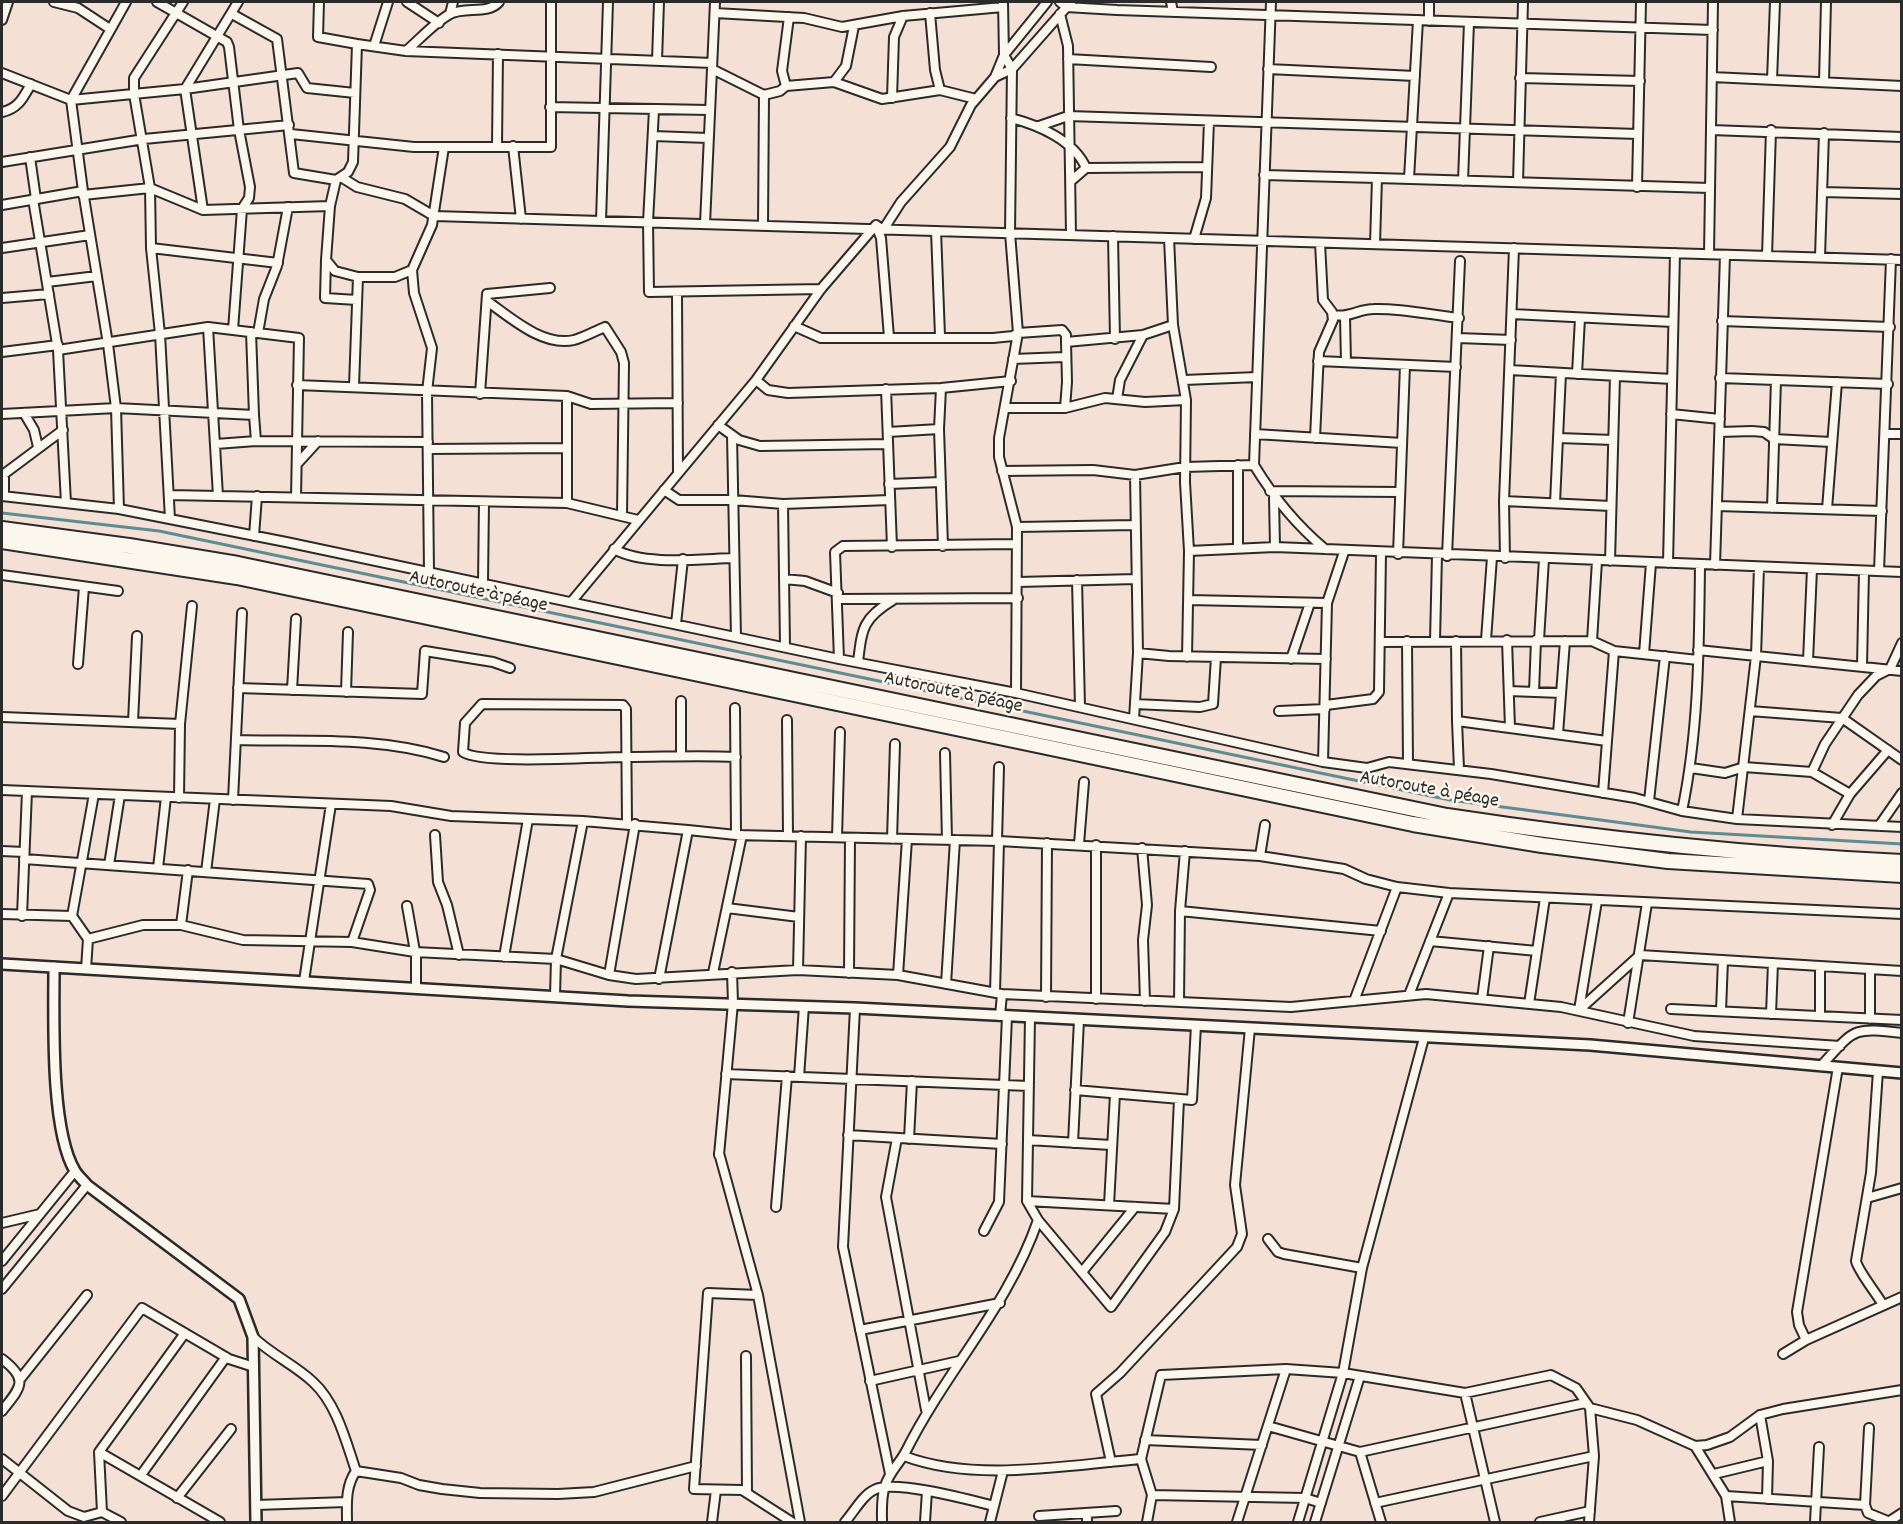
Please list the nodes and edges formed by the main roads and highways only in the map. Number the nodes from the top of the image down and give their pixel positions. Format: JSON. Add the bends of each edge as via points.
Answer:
{"nodes":[{"id":1,"x":2,"y":529,"type":"edge"},
{"id":2,"x":2,"y":541,"type":"edge"},
{"id":3,"x":1902,"y":862,"type":"edge"},
{"id":4,"x":1902,"y":875,"type":"edge"}],
"edges":[{"from":1,"to":3,"type":"highway","name":"Autoroute à péage","via":[[238,564],[1447,816],[1678,847]]},
{"from":2,"to":4,"type":"highway","via":[[249,579],[1413,824],[1668,861]]}]}
